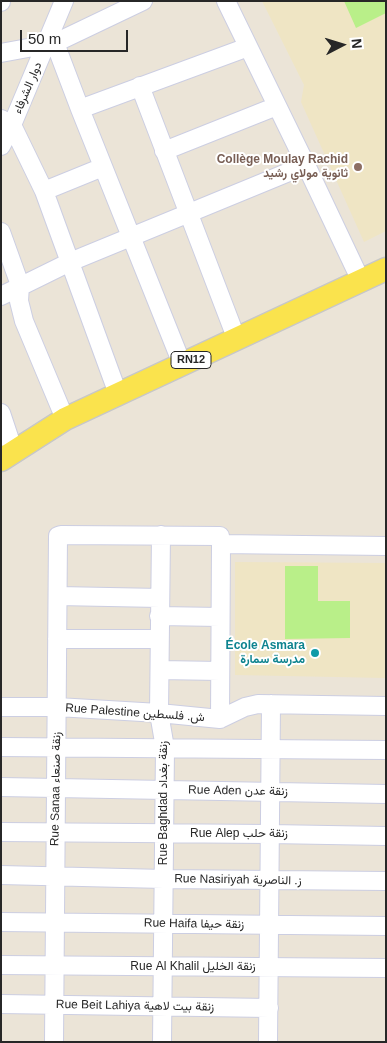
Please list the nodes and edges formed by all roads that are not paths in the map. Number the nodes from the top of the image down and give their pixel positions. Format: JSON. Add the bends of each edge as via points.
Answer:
{"nodes":[{"id":1,"x":64,"y":1,"type":"edge"},
{"id":2,"x":143,"y":1,"type":"edge"},
{"id":3,"x":226,"y":1,"type":"edge"},
{"id":4,"x":51,"y":44,"type":"junction"},
{"id":5,"x":248,"y":47,"type":"junction"},
{"id":6,"x":1,"y":53,"type":"edge"},
{"id":7,"x":140,"y":86,"type":"junction"},
{"id":8,"x":277,"y":106,"type":"junction"},
{"id":9,"x":80,"y":109,"type":"junction"},
{"id":10,"x":7,"y":122,"type":"edge"},
{"id":11,"x":1,"y":146,"type":"edge"},
{"id":12,"x":164,"y":150,"type":"junction"},
{"id":13,"x":306,"y":165,"type":"junction"},
{"id":14,"x":103,"y":167,"type":"junction"},
{"id":15,"x":44,"y":191,"type":"junction"},
{"id":16,"x":188,"y":212,"type":"junction"},
{"id":17,"x":1,"y":232,"type":"edge"},
{"id":18,"x":131,"y":237,"type":"junction"},
{"id":19,"x":70,"y":262,"type":"junction"},
{"id":20,"x":386,"y":269,"type":"edge"},
{"id":21,"x":361,"y":281,"type":"junction"},
{"id":22,"x":20,"y":286,"type":"junction"},
{"id":23,"x":1,"y":296,"type":"edge"},
{"id":24,"x":237,"y":340,"type":"junction"},
{"id":25,"x":182,"y":364,"type":"junction"},
{"id":26,"x":118,"y":394,"type":"junction"},
{"id":27,"x":1,"y":413,"type":"edge"},
{"id":28,"x":65,"y":419,"type":"junction"},
{"id":29,"x":8,"y":456,"type":"edge"},
{"id":30,"x":161,"y":535,"type":"junction"},
{"id":31,"x":221,"y":544,"type":"junction"},
{"id":32,"x":386,"y":546,"type":"edge"},
{"id":33,"x":58,"y":596,"type":"junction"},
{"id":34,"x":160,"y":598,"type":"junction"},
{"id":35,"x":159,"y":616,"type":"junction"},
{"id":36,"x":220,"y":617,"type":"junction"},
{"id":37,"x":57,"y":639,"type":"junction"},
{"id":38,"x":159,"y":639,"type":"junction"},
{"id":39,"x":160,"y":670,"type":"junction"},
{"id":40,"x":220,"y":671,"type":"junction"},
{"id":41,"x":271,"y":704,"type":"junction"},
{"id":42,"x":386,"y":706,"type":"edge"},
{"id":43,"x":1,"y":707,"type":"edge"},
{"id":44,"x":57,"y":707,"type":"junction"},
{"id":45,"x":159,"y":713,"type":"junction"},
{"id":46,"x":220,"y":720,"type":"junction"},
{"id":47,"x":1,"y":747,"type":"edge"},
{"id":48,"x":56,"y":747,"type":"junction"},
{"id":49,"x":166,"y":748,"type":"junction"},
{"id":50,"x":271,"y":749,"type":"junction"},
{"id":51,"x":386,"y":750,"type":"edge"},
{"id":52,"x":1,"y":787,"type":"edge"},
{"id":53,"x":56,"y":788,"type":"junction"},
{"id":54,"x":165,"y":790,"type":"junction"},
{"id":55,"x":270,"y":792,"type":"junction"},
{"id":56,"x":386,"y":794,"type":"edge"},
{"id":57,"x":1,"y":832,"type":"edge"},
{"id":58,"x":56,"y":832,"type":"junction"},
{"id":59,"x":164,"y":834,"type":"junction"},
{"id":60,"x":270,"y":834,"type":"junction"},
{"id":61,"x":386,"y":836,"type":"edge"},
{"id":62,"x":1,"y":875,"type":"edge"},
{"id":63,"x":55,"y":876,"type":"junction"},
{"id":64,"x":164,"y":879,"type":"junction"},
{"id":65,"x":270,"y":880,"type":"junction"},
{"id":66,"x":386,"y":881,"type":"edge"},
{"id":67,"x":1,"y":922,"type":"edge"},
{"id":68,"x":55,"y":922,"type":"junction"},
{"id":69,"x":163,"y":923,"type":"junction"},
{"id":70,"x":269,"y":924,"type":"junction"},
{"id":71,"x":386,"y":926,"type":"edge"},
{"id":72,"x":1,"y":965,"type":"edge"},
{"id":73,"x":54,"y":965,"type":"junction"},
{"id":74,"x":163,"y":966,"type":"junction"},
{"id":75,"x":269,"y":967,"type":"junction"},
{"id":76,"x":386,"y":968,"type":"edge"},
{"id":77,"x":1,"y":1004,"type":"edge"},
{"id":78,"x":54,"y":1005,"type":"junction"},
{"id":79,"x":162,"y":1006,"type":"junction"},
{"id":80,"x":268,"y":1008,"type":"junction"},
{"id":81,"x":54,"y":1042,"type":"edge"},
{"id":82,"x":162,"y":1042,"type":"edge"},
{"id":83,"x":268,"y":1042,"type":"edge"}],
"edges":[{"from":1,"to":4,"type":"street","name":"دوار الشرفاء"},
{"from":2,"to":4,"type":"street"},
{"from":3,"to":5,"type":"street"},
{"from":4,"to":6,"type":"street"},
{"from":4,"to":9,"type":"street"},
{"from":4,"to":10,"type":"street","name":"دوار الشرفاء"},
{"from":5,"to":7,"type":"street"},
{"from":5,"to":8,"type":"street"},
{"from":7,"to":9,"type":"street"},
{"from":7,"to":12,"type":"street"},
{"from":8,"to":12,"type":"street"},
{"from":8,"to":13,"type":"street"},
{"from":9,"to":14,"type":"street"},
{"from":10,"to":11,"type":"street","name":"دوار الشرفاء"},
{"from":10,"to":15,"type":"street"},
{"from":12,"to":16,"type":"street"},
{"from":13,"to":16,"type":"street"},
{"from":13,"to":21,"type":"street"},
{"from":14,"to":15,"type":"street"},
{"from":14,"to":18,"type":"street"},
{"from":15,"to":19,"type":"street"},
{"from":16,"to":18,"type":"street"},
{"from":16,"to":24,"type":"street"},
{"from":17,"to":22,"type":"street"},
{"from":18,"to":19,"type":"street"},
{"from":18,"to":25,"type":"street"},
{"from":19,"to":22,"type":"street"},
{"from":19,"to":26,"type":"street"},
{"from":20,"to":21,"type":"main road","number":"RN12"},
{"from":21,"to":24,"type":"main road","number":"RN12"},
{"from":22,"to":23,"type":"street"},
{"from":22,"to":28,"type":"street","via":[[24,321]]},
{"from":24,"to":25,"type":"main road","number":"RN12"},
{"from":25,"to":26,"type":"main road","number":"RN12"},
{"from":26,"to":28,"type":"main road","number":"RN12"},
{"from":27,"to":29,"type":"street"},
{"from":28,"to":29,"type":"main road","number":"RN12"},
{"from":30,"to":31,"type":"street","via":[[220,536]]},
{"from":30,"to":33,"type":"street","name":"Rue Sanaa زنقة صنعاء","via":[[58,536]]},
{"from":30,"to":34,"type":"street","name":"Rue Baghdad زنقة بغداد"},
{"from":31,"to":32,"type":"street"},
{"from":31,"to":36,"type":"street"},
{"from":33,"to":34,"type":"street"},
{"from":33,"to":37,"type":"street","name":"Rue Sanaa زنقة صنعاء"},
{"from":34,"to":35,"type":"street","name":"Rue Baghdad زنقة بغداد"},
{"from":35,"to":36,"type":"street"},
{"from":35,"to":38,"type":"street","name":"Rue Baghdad زنقة بغداد"},
{"from":36,"to":40,"type":"street"},
{"from":37,"to":38,"type":"street"},
{"from":37,"to":44,"type":"street","name":"Rue Sanaa زنقة صنعاء"},
{"from":38,"to":39,"type":"street","name":"Rue Baghdad زنقة بغداد"},
{"from":39,"to":40,"type":"street"},
{"from":39,"to":45,"type":"street","name":"Rue Baghdad زنقة بغداد"},
{"from":40,"to":46,"type":"street"},
{"from":41,"to":42,"type":"street","name":"Rue Palestine ش. فلسطين"},
{"from":41,"to":46,"type":"street","name":"Rue Palestine ش. فلسطين","via":[[244,707]]},
{"from":41,"to":50,"type":"street"},
{"from":43,"to":44,"type":"street","name":"Rue Palestine ش. فلسطين"},
{"from":44,"to":45,"type":"street","name":"Rue Palestine ش. فلسطين"},
{"from":44,"to":48,"type":"street","name":"Rue Sanaa زنقة صنعاء"},
{"from":45,"to":46,"type":"street","name":"Rue Palestine ش. فلسطين"},
{"from":45,"to":49,"type":"street","name":"Rue Baghdad زنقة بغداد"},
{"from":47,"to":48,"type":"street"},
{"from":48,"to":49,"type":"street"},
{"from":48,"to":53,"type":"street","name":"Rue Sanaa زنقة صنعاء"},
{"from":49,"to":50,"type":"street"},
{"from":49,"to":54,"type":"street","name":"Rue Baghdad زنقة بغداد"},
{"from":50,"to":51,"type":"street"},
{"from":50,"to":55,"type":"street"},
{"from":52,"to":53,"type":"street","name":"Rue Aden زنقة عدن"},
{"from":53,"to":54,"type":"street","name":"Rue Aden زنقة عدن"},
{"from":53,"to":58,"type":"street","name":"Rue Sanaa زنقة صنعاء"},
{"from":54,"to":55,"type":"street","name":"Rue Aden زنقة عدن"},
{"from":54,"to":59,"type":"street","name":"Rue Baghdad زنقة بغداد"},
{"from":55,"to":56,"type":"street","name":"Rue Aden زنقة عدن"},
{"from":55,"to":60,"type":"street"},
{"from":57,"to":58,"type":"street","name":"Rue Alep زنقة حلب"},
{"from":58,"to":59,"type":"street","name":"Rue Alep زنقة حلب"},
{"from":58,"to":63,"type":"street","name":"Rue Sanaa زنقة صنعاء"},
{"from":59,"to":60,"type":"street","name":"Rue Alep زنقة حلب"},
{"from":59,"to":64,"type":"street","name":"Rue Baghdad زنقة بغداد"},
{"from":60,"to":61,"type":"street","name":"Rue Alep زنقة حلب"},
{"from":60,"to":65,"type":"street"},
{"from":62,"to":63,"type":"street","name":"Rue Nasiriyah ز. الناصرية"},
{"from":63,"to":64,"type":"street","name":"Rue Nasiriyah ز. الناصرية"},
{"from":63,"to":68,"type":"street","name":"Rue Sanaa زنقة صنعاء"},
{"from":64,"to":65,"type":"street","name":"Rue Nasiriyah ز. الناصرية"},
{"from":64,"to":69,"type":"street","name":"Rue Baghdad زنقة بغداد"},
{"from":65,"to":66,"type":"street","name":"Rue Nasiriyah ز. الناصرية"},
{"from":65,"to":70,"type":"street"},
{"from":67,"to":68,"type":"street","name":"Rue Haifa زنقة حيفا"},
{"from":68,"to":69,"type":"street","name":"Rue Haifa زنقة حيفا"},
{"from":68,"to":73,"type":"street","name":"Rue Sanaa زنقة صنعاء"},
{"from":69,"to":70,"type":"street","name":"Rue Haifa زنقة حيفا"},
{"from":69,"to":74,"type":"street","name":"Rue Baghdad زنقة بغداد"},
{"from":70,"to":71,"type":"street","name":"Rue Haifa زنقة حيفا"},
{"from":70,"to":75,"type":"street"},
{"from":72,"to":73,"type":"street","name":"Rue Al Khalil زنقة الخليل"},
{"from":73,"to":74,"type":"street","name":"Rue Al Khalil زنقة الخليل"},
{"from":73,"to":78,"type":"street","name":"Rue Sanaa زنقة صنعاء"},
{"from":74,"to":75,"type":"street","name":"Rue Al Khalil زنقة الخليل"},
{"from":74,"to":79,"type":"street","name":"Rue Baghdad زنقة بغداد"},
{"from":75,"to":76,"type":"street","name":"Rue Al Khalil زنقة الخليل"},
{"from":75,"to":80,"type":"street"},
{"from":77,"to":78,"type":"street","name":"Rue Beit Lahiya زنقة بيت لاهية"},
{"from":78,"to":79,"type":"street","name":"Rue Beit Lahiya زنقة بيت لاهية"},
{"from":78,"to":81,"type":"street","name":"Rue Sanaa زنقة صنعاء"},
{"from":79,"to":80,"type":"street","name":"Rue Beit Lahiya زنقة بيت لاهية"},
{"from":79,"to":82,"type":"street","name":"Rue Baghdad زنقة بغداد"},
{"from":80,"to":83,"type":"street"}]}
